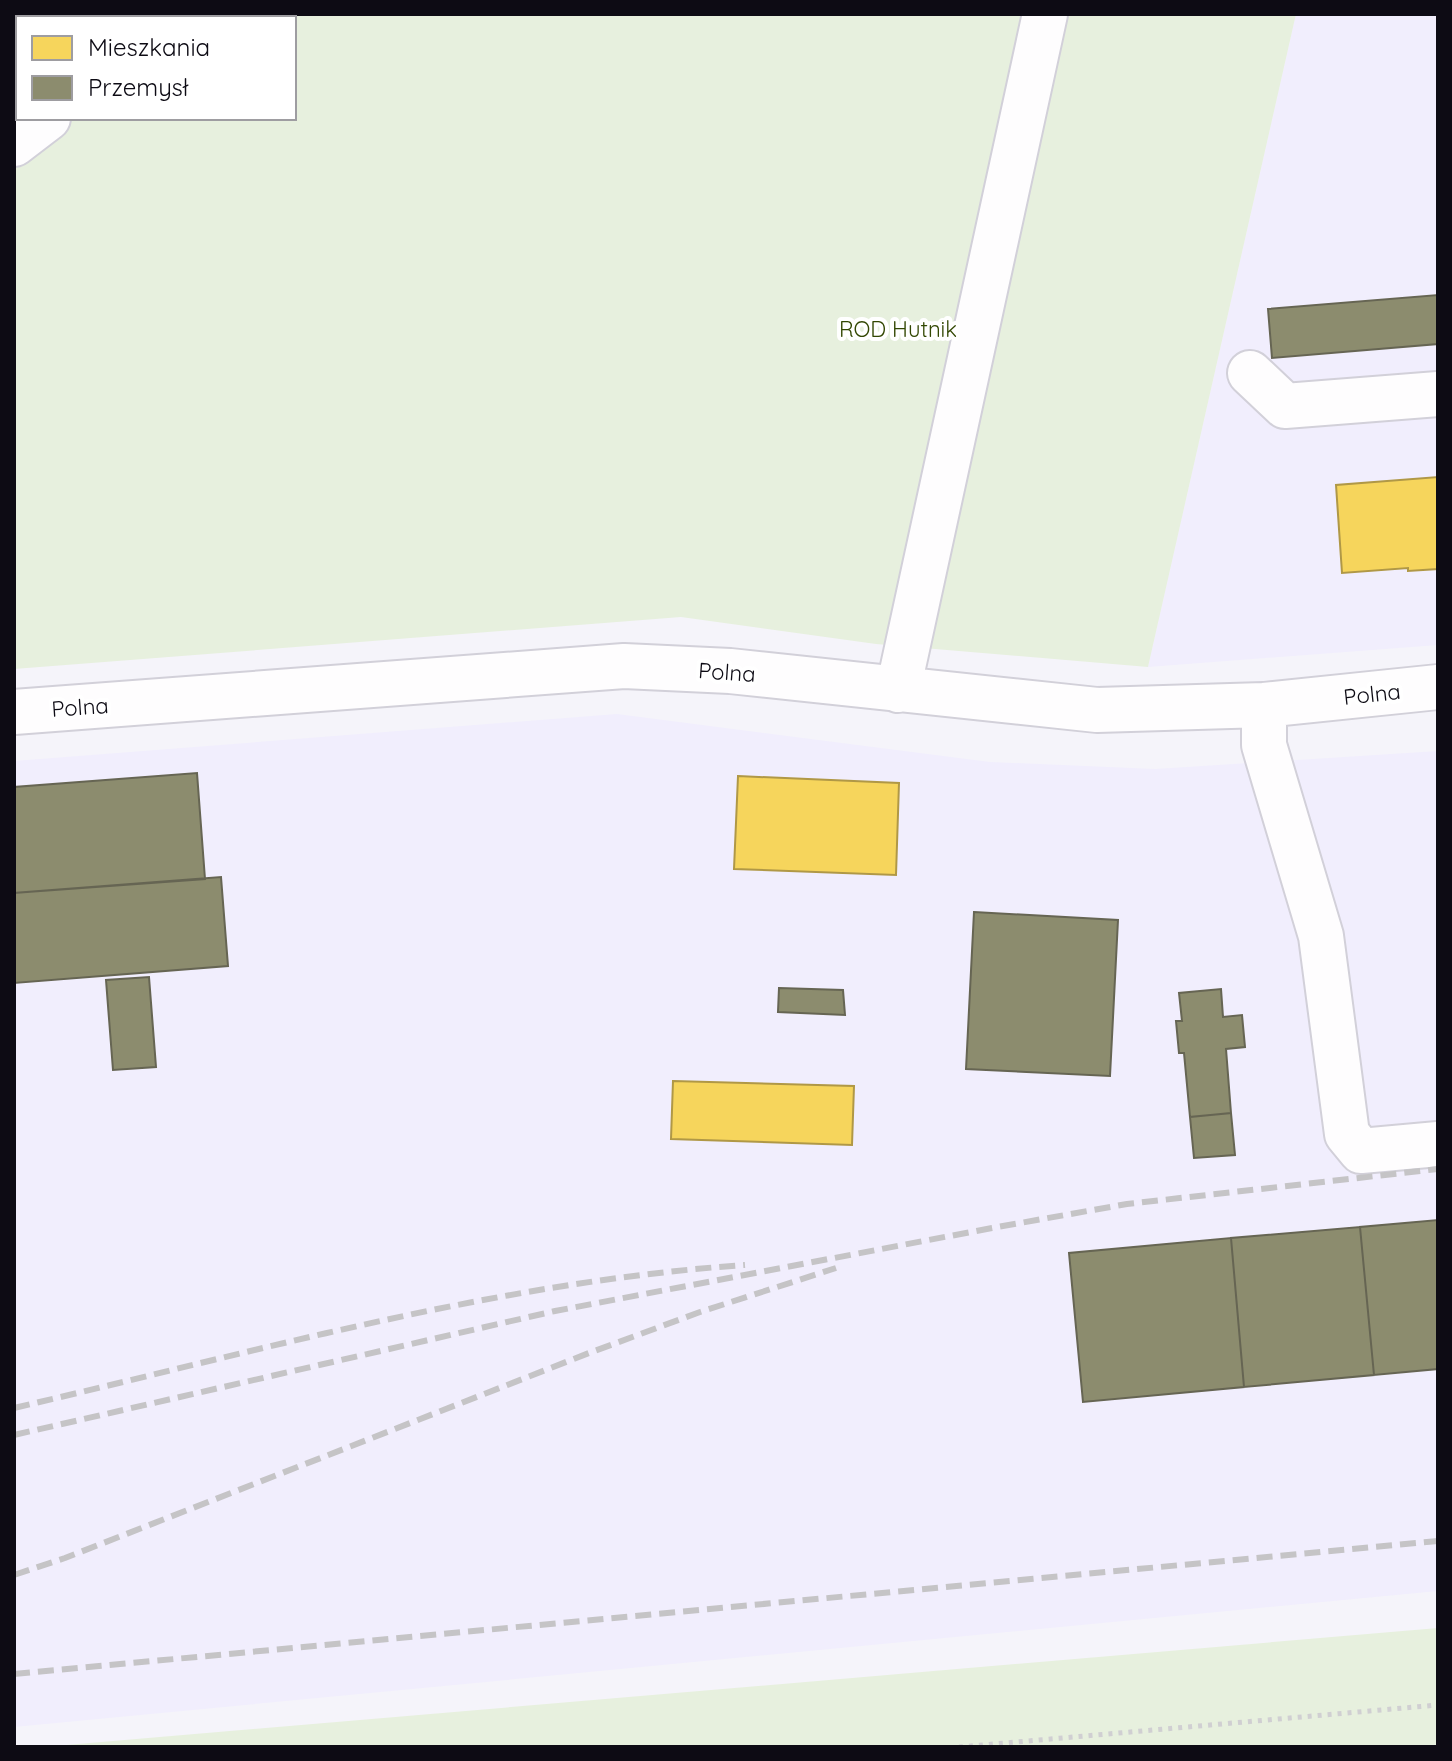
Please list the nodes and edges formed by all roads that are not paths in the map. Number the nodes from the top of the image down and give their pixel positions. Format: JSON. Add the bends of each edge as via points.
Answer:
{"nodes":[{"id":1,"x":1045,"y":14,"type":"edge"},
{"id":2,"x":45,"y":120,"type":"edge"},
{"id":3,"x":14,"y":144,"type":"edge"},
{"id":4,"x":1250,"y":373,"type":"dead end"},
{"id":5,"x":1438,"y":394,"type":"edge"},
{"id":6,"x":1438,"y":687,"type":"edge"},
{"id":7,"x":898,"y":690,"type":"junction"},
{"id":8,"x":1264,"y":705,"type":"junction"},
{"id":9,"x":14,"y":712,"type":"edge"},
{"id":10,"x":1438,"y":1144,"type":"edge"}],
"edges":[{"from":1,"to":7,"type":"street"},
{"from":2,"to":3,"type":"street"},
{"from":4,"to":5,"type":"street","via":[[1285,406]]},
{"from":6,"to":8,"type":"street","name":"Polna"},
{"from":7,"to":8,"type":"street","name":"Polna","via":[[1097,710]]},
{"from":7,"to":9,"type":"street","name":"Polna","via":[[730,671],[624,666]]},
{"from":8,"to":10,"type":"street","via":[[1264,745],[1321,936],[1347,1134],[1361,1151]]}]}
